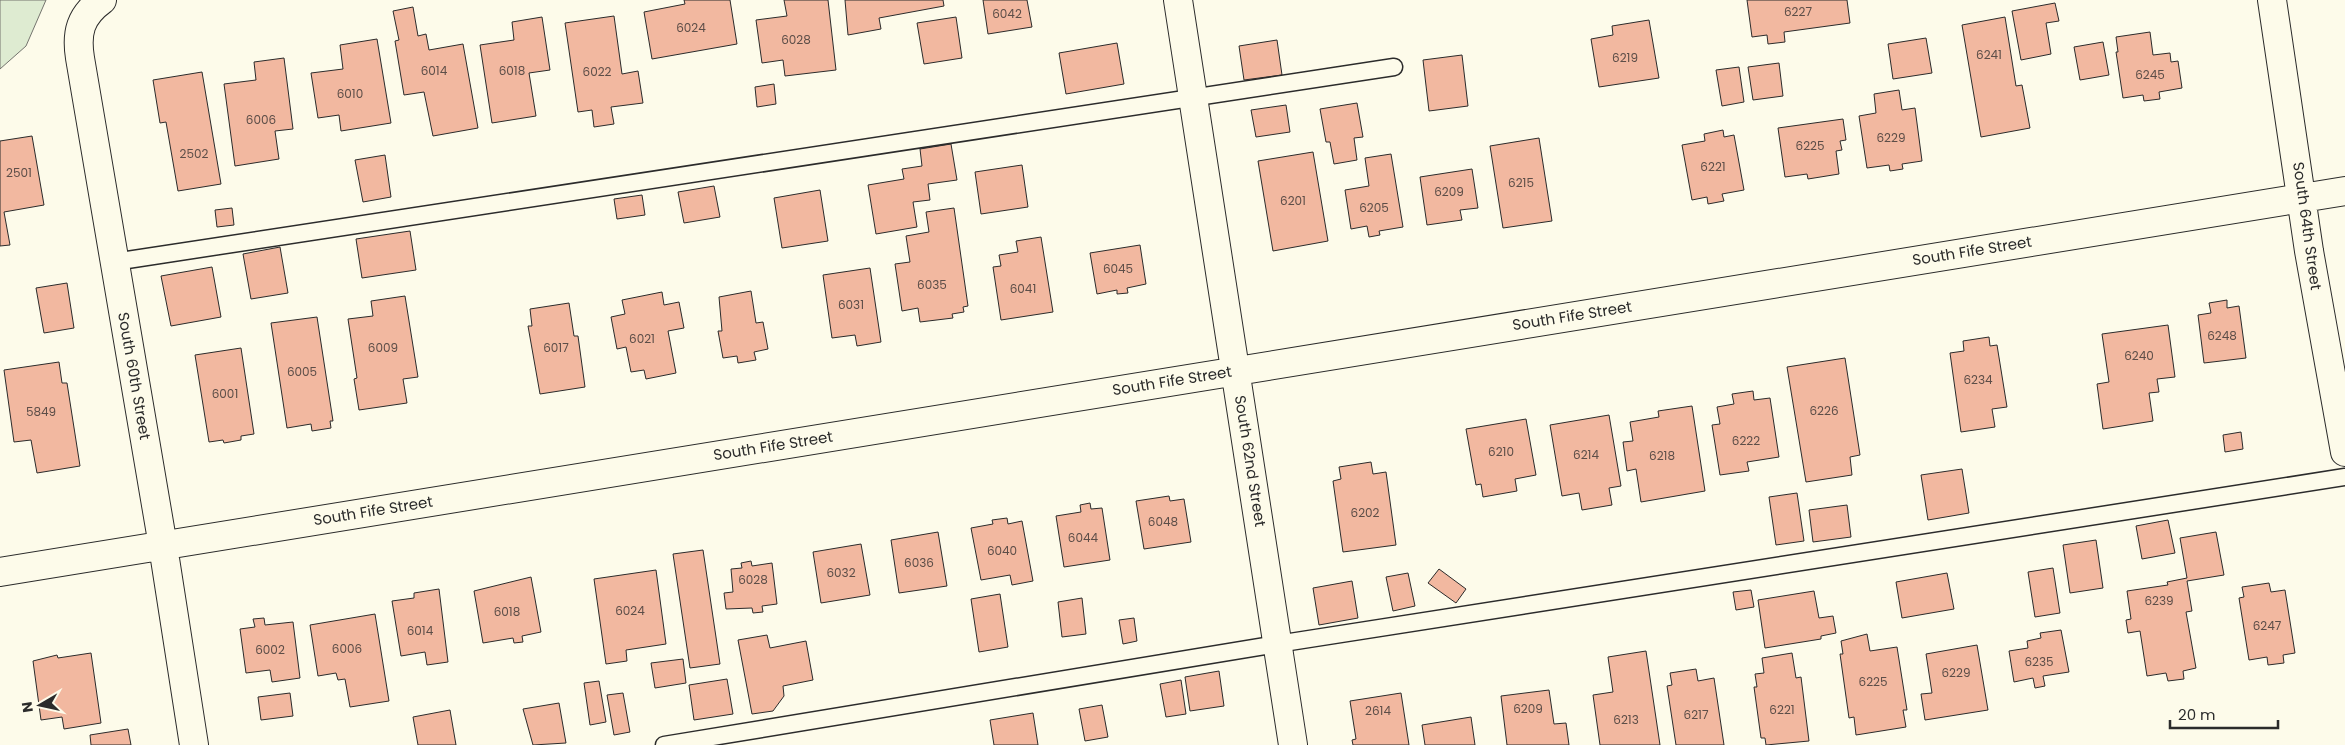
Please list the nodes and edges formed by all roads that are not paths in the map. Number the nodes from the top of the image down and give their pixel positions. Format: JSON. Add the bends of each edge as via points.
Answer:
{"nodes":[{"id":1,"x":1178,"y":0,"type":"edge"},
{"id":2,"x":2272,"y":0,"type":"edge"},
{"id":3,"x":96,"y":5,"type":"edge"},
{"id":4,"x":1394,"y":67,"type":"dead end"},
{"id":5,"x":1193,"y":98,"type":"junction"},
{"id":6,"x":2345,"y":191,"type":"edge"},
{"id":7,"x":2303,"y":198,"type":"junction"},
{"id":8,"x":114,"y":262,"type":"junction"},
{"id":9,"x":1236,"y":371,"type":"junction"},
{"id":10,"x":2345,"y":452,"type":"edge"},
{"id":11,"x":2345,"y":477,"type":"edge"},
{"id":12,"x":163,"y":546,"type":"junction"},
{"id":13,"x":0,"y":572,"type":"edge"},
{"id":14,"x":1277,"y":644,"type":"junction"},
{"id":15,"x":194,"y":745,"type":"edge"},
{"id":16,"x":664,"y":745,"type":"edge"},
{"id":17,"x":1293,"y":745,"type":"edge"}],
"edges":[{"from":1,"to":5,"type":"street","name":"South 62nd Street"},
{"from":2,"to":7,"type":"street","name":"South 64th Street"},
{"from":3,"to":8,"type":"street","name":"South 60th Street","via":[[80,24],[77,40]]},
{"from":4,"to":5,"type":"lane"},
{"from":5,"to":8,"type":"lane"},
{"from":5,"to":9,"type":"street","name":"South 62nd Street"},
{"from":6,"to":7,"type":"street","name":"South Fife Street"},
{"from":7,"to":9,"type":"street","name":"South Fife Street"},
{"from":7,"to":10,"type":"street","name":"South 64th Street","via":[[2309,251]]},
{"from":8,"to":12,"type":"street","name":"South 60th Street"},
{"from":9,"to":12,"type":"street","name":"South Fife Street"},
{"from":9,"to":14,"type":"street","name":"South 62nd Street"},
{"from":11,"to":14,"type":"lane"},
{"from":12,"to":13,"type":"street","name":"South Fife Street"},
{"from":12,"to":15,"type":"street","name":"South 60th Street"},
{"from":14,"to":16,"type":"lane"},
{"from":14,"to":17,"type":"street","name":"South 62nd Street"}]}
